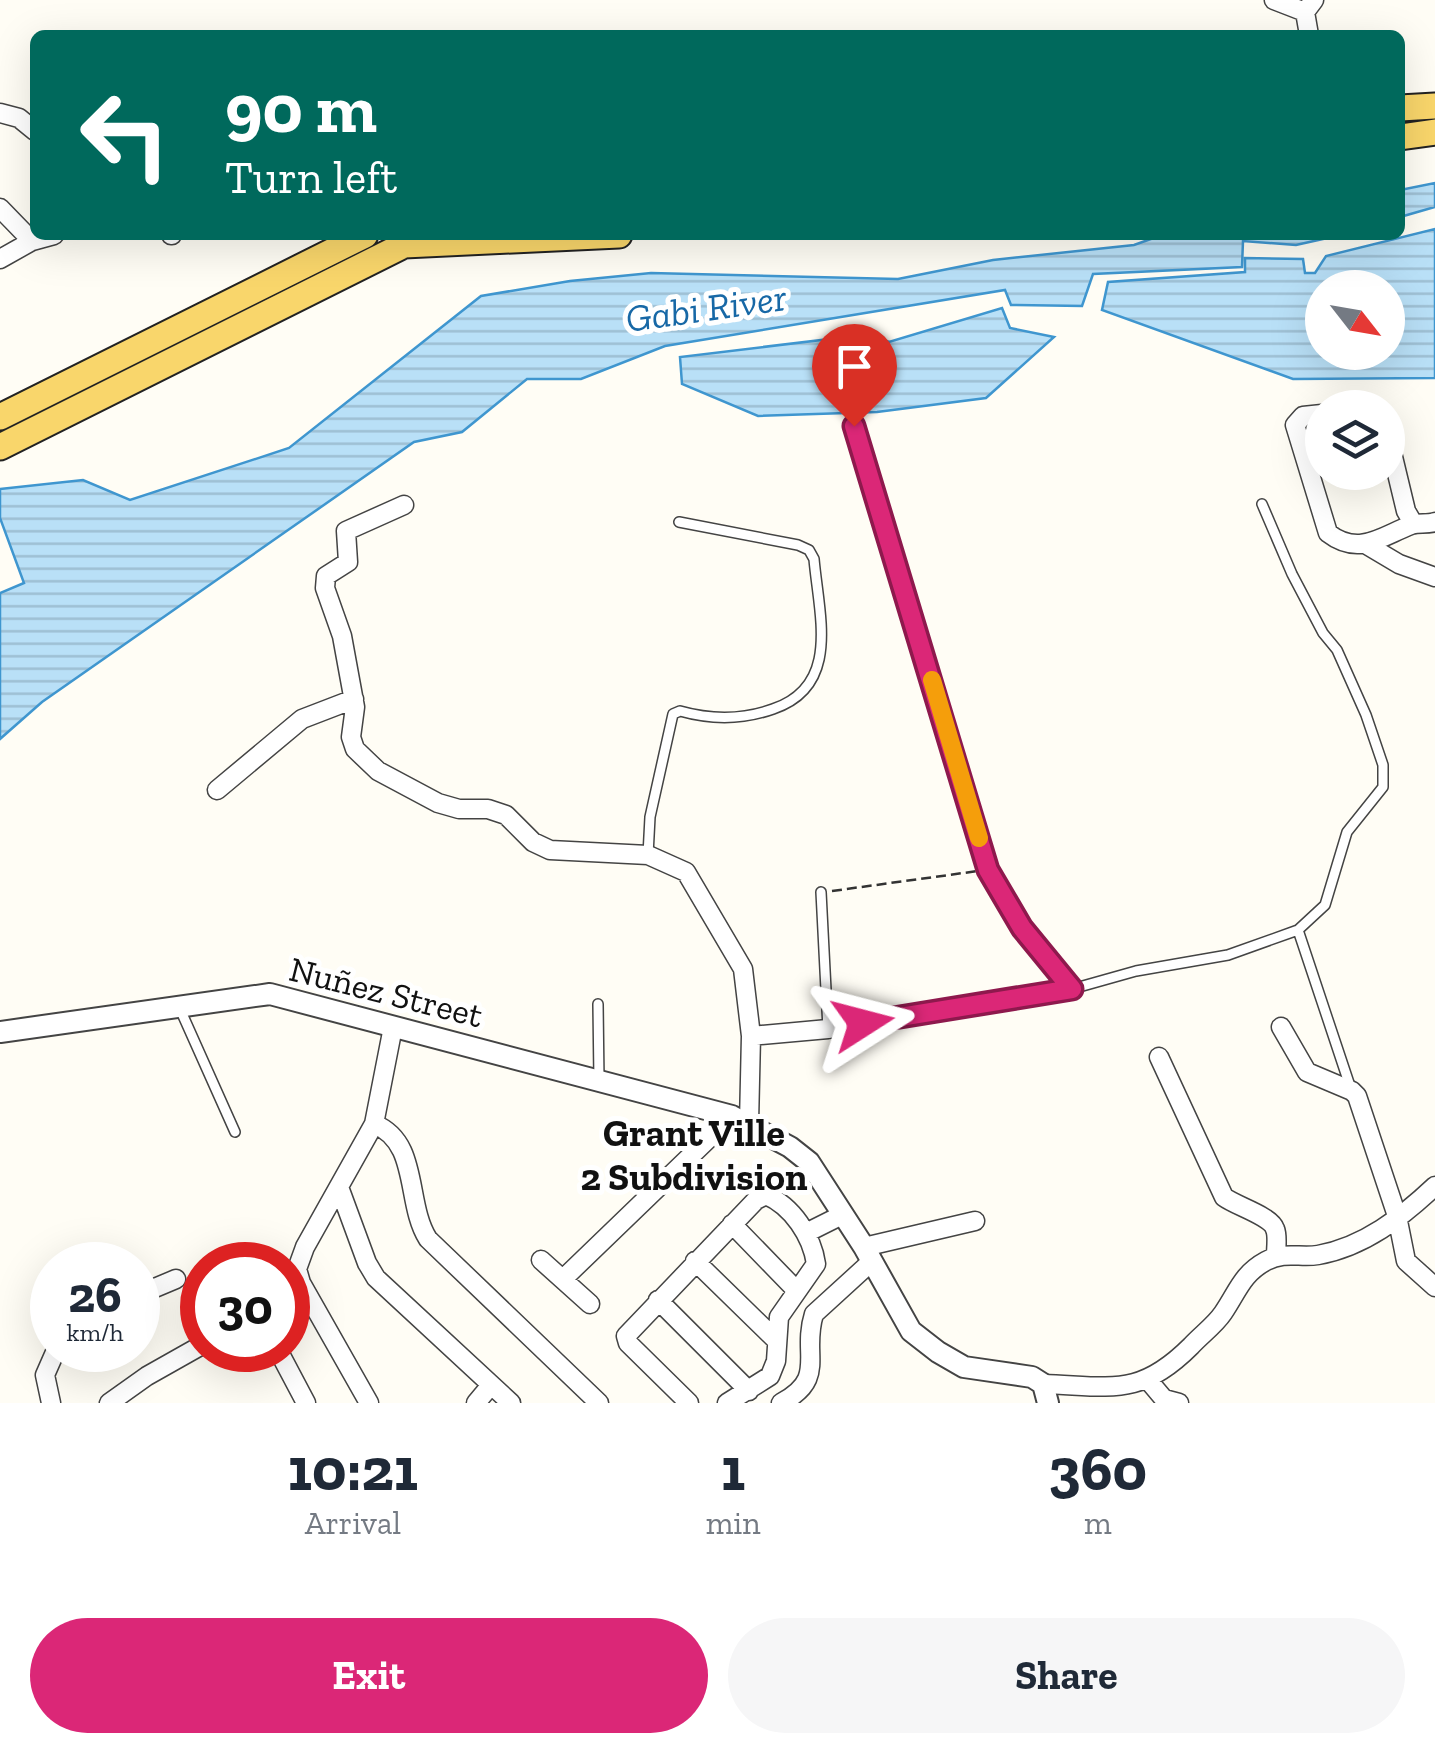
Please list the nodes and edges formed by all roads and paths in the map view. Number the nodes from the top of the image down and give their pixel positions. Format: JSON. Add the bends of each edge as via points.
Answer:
{"nodes":[{"id":1,"x":1274,"y":0,"type":"edge"},
{"id":2,"x":1309,"y":6,"type":"edge"},
{"id":3,"x":1435,"y":106,"type":"edge"},
{"id":4,"x":1405,"y":108,"type":"edge"},
{"id":5,"x":0,"y":114,"type":"edge"},
{"id":6,"x":30,"y":127,"type":"edge"},
{"id":7,"x":1435,"y":132,"type":"edge"},
{"id":8,"x":1405,"y":136,"type":"edge"},
{"id":9,"x":0,"y":208,"type":"edge"},
{"id":10,"x":30,"y":239,"type":"edge"},
{"id":11,"x":36,"y":240,"type":"edge"},
{"id":12,"x":355,"y":240,"type":"edge"},
{"id":13,"x":512,"y":240,"type":"edge"},
{"id":14,"x":32,"y":241,"type":"joint"},
{"id":15,"x":0,"y":259,"type":"edge"},
{"id":16,"x":1305,"y":416,"type":"edge"},
{"id":17,"x":0,"y":417,"type":"edge"},
{"id":18,"x":854,"y":426,"type":"dead end"},
{"id":19,"x":0,"y":447,"type":"edge"},
{"id":20,"x":1305,"y":460,"type":"edge"},
{"id":21,"x":1314,"y":490,"type":"edge"},
{"id":22,"x":1401,"y":490,"type":"edge"},
{"id":23,"x":1262,"y":504,"type":"dead end"},
{"id":24,"x":404,"y":505,"type":"dead end"},
{"id":25,"x":679,"y":522,"type":"dead end"},
{"id":26,"x":1435,"y":522,"type":"edge"},
{"id":27,"x":1413,"y":524,"type":"junction"},
{"id":28,"x":1368,"y":545,"type":"junction"},
{"id":29,"x":1435,"y":577,"type":"edge"},
{"id":30,"x":354,"y":699,"type":"junction"},
{"id":31,"x":217,"y":790,"type":"dead end"},
{"id":32,"x":648,"y":854,"type":"junction"},
{"id":33,"x":988,"y":870,"type":"junction"},
{"id":34,"x":821,"y":892,"type":"joint"},
{"id":35,"x":1298,"y":930,"type":"junction"},
{"id":36,"x":1072,"y":989,"type":"junction"},
{"id":37,"x":598,"y":1004,"type":"dead end"},
{"id":38,"x":180,"y":1009,"type":"junction"},
{"id":39,"x":393,"y":1027,"type":"junction"},
{"id":40,"x":1281,"y":1027,"type":"dead end"},
{"id":41,"x":828,"y":1029,"type":"junction"},
{"id":42,"x":0,"y":1032,"type":"edge"},
{"id":43,"x":751,"y":1036,"type":"junction"},
{"id":44,"x":1159,"y":1057,"type":"dead end"},
{"id":45,"x":598,"y":1080,"type":"junction"},
{"id":46,"x":1352,"y":1091,"type":"junction"},
{"id":47,"x":740,"y":1120,"type":"junction"},
{"id":48,"x":374,"y":1124,"type":"junction"},
{"id":49,"x":234,"y":1132,"type":"dead end"},
{"id":50,"x":1435,"y":1186,"type":"edge"},
{"id":51,"x":339,"y":1187,"type":"junction"},
{"id":52,"x":842,"y":1215,"type":"junction"},
{"id":53,"x":1397,"y":1216,"type":"junction"},
{"id":54,"x":975,"y":1221,"type":"dead end"},
{"id":55,"x":732,"y":1224,"type":"junction"},
{"id":56,"x":806,"y":1233,"type":"junction"},
{"id":57,"x":868,"y":1255,"type":"junction"},
{"id":58,"x":1276,"y":1255,"type":"junction"},
{"id":59,"x":542,"y":1260,"type":"dead end"},
{"id":60,"x":695,"y":1261,"type":"junction"},
{"id":61,"x":176,"y":1279,"type":"dead end"},
{"id":62,"x":562,"y":1279,"type":"junction"},
{"id":63,"x":160,"y":1286,"type":"edge"},
{"id":64,"x":1435,"y":1287,"type":"edge"},
{"id":65,"x":797,"y":1291,"type":"junction"},
{"id":66,"x":658,"y":1300,"type":"junction"},
{"id":67,"x":590,"y":1304,"type":"dead end"},
{"id":68,"x":776,"y":1341,"type":"junction"},
{"id":69,"x":180,"y":1357,"type":"edge"},
{"id":70,"x":46,"y":1372,"type":"edge"},
{"id":71,"x":290,"y":1372,"type":"edge"},
{"id":72,"x":1148,"y":1380,"type":"junction"},
{"id":73,"x":491,"y":1385,"type":"junction"},
{"id":74,"x":748,"y":1391,"type":"junction"},
{"id":75,"x":1046,"y":1394,"type":"edge"},
{"id":76,"x":52,"y":1403,"type":"edge"},
{"id":77,"x":109,"y":1403,"type":"edge"},
{"id":78,"x":306,"y":1403,"type":"edge"},
{"id":79,"x":369,"y":1403,"type":"edge"},
{"id":80,"x":476,"y":1403,"type":"edge"},
{"id":81,"x":510,"y":1403,"type":"edge"},
{"id":82,"x":599,"y":1403,"type":"edge"},
{"id":83,"x":689,"y":1403,"type":"edge"},
{"id":84,"x":727,"y":1403,"type":"edge"},
{"id":85,"x":781,"y":1403,"type":"edge"},
{"id":86,"x":1179,"y":1403,"type":"edge"}],
"edges":[{"from":1,"to":2,"type":"street"},
{"from":3,"to":4,"type":"main road"},
{"from":5,"to":6,"type":"street"},
{"from":7,"to":8,"type":"main road"},
{"from":9,"to":10,"type":"street"},
{"from":11,"to":14,"type":"street"},
{"from":12,"to":17,"type":"main road"},
{"from":13,"to":19,"type":"main road","via":[[404,245]]},
{"from":14,"to":15,"type":"street"},
{"from":16,"to":20,"type":"street","via":[[1295,425]]},
{"from":18,"to":33,"type":"lane"},
{"from":21,"to":28,"type":"street","via":[[1333,538]]},
{"from":22,"to":27,"type":"street"},
{"from":23,"to":35,"type":"lane","via":[[1292,574],[1337,650],[1383,765],[1383,787],[1347,832],[1325,905]]},
{"from":24,"to":30,"type":"street","via":[[350,526],[344,536],[348,562],[326,576]]},
{"from":25,"to":32,"type":"lane","via":[[808,550],[814,559],[820,664],[794,702],[778,708],[745,719],[673,714]]},
{"from":26,"to":27,"type":"street"},
{"from":27,"to":28,"type":"street"},
{"from":28,"to":29,"type":"street"},
{"from":30,"to":31,"type":"street","via":[[302,720]]},
{"from":30,"to":32,"type":"street","via":[[355,749],[378,771],[423,795],[459,810],[506,815],[550,850]]},
{"from":32,"to":43,"type":"street","via":[[686,872],[743,970]]},
{"from":33,"to":34,"type":"path"},
{"from":33,"to":36,"type":"lane","via":[[1022,928]]},
{"from":34,"to":41,"type":"lane"},
{"from":35,"to":36,"type":"lane","via":[[1228,955]]},
{"from":35,"to":46,"type":"lane"},
{"from":36,"to":41,"type":"street"},
{"from":37,"to":45,"type":"lane"},
{"from":38,"to":39,"type":"street","name":"Nuñez Street","via":[[270,994]]},
{"from":38,"to":42,"type":"street","name":"Nuñez Street"},
{"from":38,"to":49,"type":"lane"},
{"from":39,"to":45,"type":"street","name":"Nuñez Street"},
{"from":39,"to":48,"type":"street"},
{"from":40,"to":46,"type":"street","via":[[1307,1072]]},
{"from":41,"to":43,"type":"street"},
{"from":43,"to":47,"type":"street"},
{"from":44,"to":58,"type":"street","via":[[1224,1198],[1268,1218],[1276,1228]]},
{"from":45,"to":47,"type":"street","name":"Nuñez Street"},
{"from":46,"to":53,"type":"street","via":[[1364,1108]]},
{"from":47,"to":52,"type":"street","name":"Nuñez Street","via":[[809,1162]]},
{"from":47,"to":62,"type":"street"},
{"from":48,"to":51,"type":"street"},
{"from":48,"to":82,"type":"street","via":[[401,1144],[428,1240]]},
{"from":50,"to":53,"type":"street"},
{"from":51,"to":73,"type":"street","via":[[376,1278]]},
{"from":51,"to":79,"type":"street","via":[[298,1269]]},
{"from":52,"to":56,"type":"street"},
{"from":52,"to":57,"type":"street","name":"Nuñez Street"},
{"from":53,"to":58,"type":"street","via":[[1369,1239],[1315,1256]]},
{"from":53,"to":64,"type":"street","via":[[1406,1261]]},
{"from":54,"to":57,"type":"street"},
{"from":55,"to":56,"type":"street","via":[[766,1195]]},
{"from":55,"to":60,"type":"street"},
{"from":55,"to":65,"type":"street"},
{"from":56,"to":65,"type":"street","via":[[816,1264]]},
{"from":57,"to":75,"type":"street","name":"Nuñez Street","via":[[911,1330],[938,1352],[964,1367],[1032,1378]]},
{"from":57,"to":85,"type":"street","via":[[814,1314],[807,1384]]},
{"from":58,"to":72,"type":"street","via":[[1252,1269],[1222,1314]]},
{"from":59,"to":62,"type":"street"},
{"from":60,"to":66,"type":"street"},
{"from":60,"to":68,"type":"street"},
{"from":61,"to":63,"type":"street"},
{"from":62,"to":67,"type":"street"},
{"from":65,"to":68,"type":"street","via":[[779,1317]]},
{"from":66,"to":74,"type":"street"},
{"from":66,"to":83,"type":"street","via":[[626,1339]]},
{"from":68,"to":74,"type":"street","via":[[773,1371]]},
{"from":69,"to":77,"type":"street"},
{"from":70,"to":76,"type":"street"},
{"from":71,"to":78,"type":"street"},
{"from":72,"to":75,"type":"street"},
{"from":72,"to":86,"type":"street","via":[[1164,1399]]},
{"from":73,"to":80,"type":"street"},
{"from":73,"to":81,"type":"street"},
{"from":74,"to":84,"type":"street"}]}
